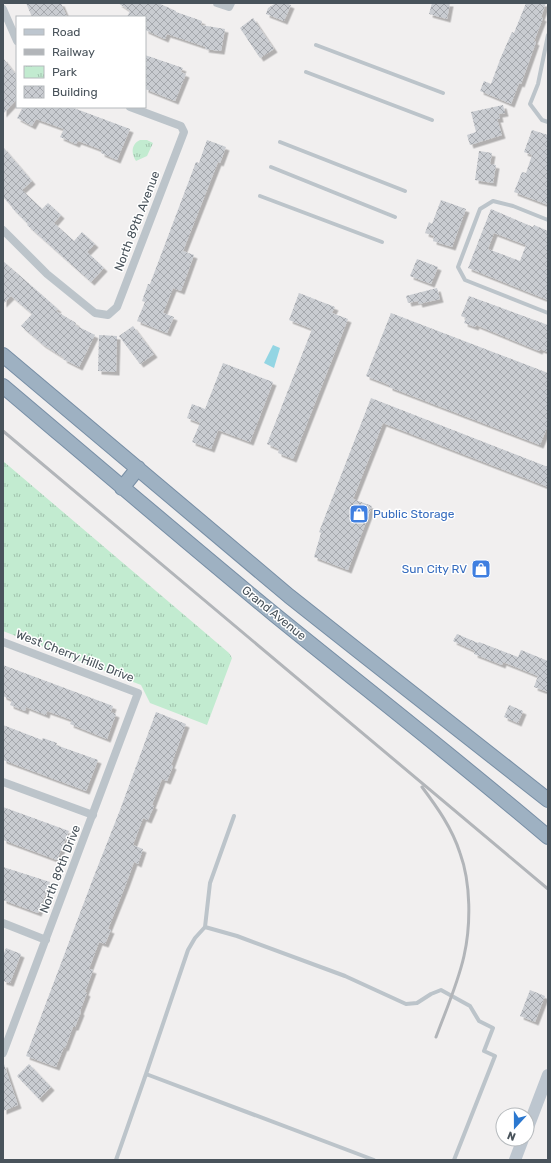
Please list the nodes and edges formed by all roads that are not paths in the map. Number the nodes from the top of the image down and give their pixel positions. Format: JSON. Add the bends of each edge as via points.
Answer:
{"nodes":[{"id":1,"x":218,"y":3,"type":"edge"},
{"id":2,"x":230,"y":5,"type":"edge"},
{"id":3,"x":3,"y":8,"type":"edge"},
{"id":4,"x":548,"y":35,"type":"edge"},
{"id":5,"x":16,"y":39,"type":"edge"},
{"id":6,"x":316,"y":45,"type":"dead end"},
{"id":7,"x":306,"y":72,"type":"dead end"},
{"id":8,"x":443,"y":93,"type":"dead end"},
{"id":9,"x":133,"y":108,"type":"edge"},
{"id":10,"x":432,"y":120,"type":"dead end"},
{"id":11,"x":548,"y":122,"type":"edge"},
{"id":12,"x":280,"y":142,"type":"dead end"},
{"id":13,"x":271,"y":167,"type":"dead end"},
{"id":14,"x":405,"y":192,"type":"dead end"},
{"id":15,"x":260,"y":196,"type":"dead end"},
{"id":16,"x":395,"y":217,"type":"dead end"},
{"id":17,"x":548,"y":220,"type":"edge"},
{"id":18,"x":3,"y":230,"type":"edge"},
{"id":19,"x":382,"y":242,"type":"dead end"},
{"id":20,"x":548,"y":313,"type":"edge"},
{"id":21,"x":3,"y":354,"type":"edge"},
{"id":22,"x":3,"y":386,"type":"edge"},
{"id":23,"x":138,"y":468,"type":"junction"},
{"id":24,"x":122,"y":488,"type":"junction"},
{"id":25,"x":289,"y":596,"type":"junction"},
{"id":26,"x":275,"y":614,"type":"junction"},
{"id":27,"x":3,"y":642,"type":"edge"},
{"id":28,"x":138,"y":693,"type":"joint"},
{"id":29,"x":3,"y":782,"type":"edge"},
{"id":30,"x":548,"y":800,"type":"edge"},
{"id":31,"x":93,"y":815,"type":"junction"},
{"id":32,"x":234,"y":816,"type":"dead end"},
{"id":33,"x":548,"y":837,"type":"edge"},
{"id":34,"x":3,"y":923,"type":"edge"},
{"id":35,"x":205,"y":926,"type":"junction"},
{"id":36,"x":46,"y":940,"type":"junction"},
{"id":37,"x":3,"y":1053,"type":"edge"},
{"id":38,"x":146,"y":1074,"type":"junction"},
{"id":39,"x":548,"y":1075,"type":"edge"},
{"id":40,"x":535,"y":1109,"type":"edge"},
{"id":41,"x":520,"y":1147,"type":"edge"},
{"id":42,"x":116,"y":1160,"type":"edge"},
{"id":43,"x":374,"y":1160,"type":"edge"},
{"id":44,"x":454,"y":1160,"type":"edge"},
{"id":45,"x":515,"y":1160,"type":"edge"}],
"edges":[{"from":1,"to":2,"type":"street"},
{"from":3,"to":5,"type":"street"},
{"from":4,"to":11,"type":"lane","via":[[538,84],[530,104],[542,120]]},
{"from":6,"to":8,"type":"lane"},
{"from":7,"to":10,"type":"lane"},
{"from":9,"to":18,"type":"street","name":"North 89th Avenue","via":[[181,126],[184,132],[117,307],[108,315],[95,313],[47,274]]},
{"from":12,"to":14,"type":"lane"},
{"from":13,"to":16,"type":"lane"},
{"from":15,"to":19,"type":"lane"},
{"from":17,"to":20,"type":"lane","via":[[493,201],[480,208],[458,267],[465,280]]},
{"from":21,"to":23,"type":"highway","name":"Grand Avenue"},
{"from":22,"to":24,"type":"highway","name":"Grand Avenue"},
{"from":23,"to":24,"type":"highway"},
{"from":23,"to":25,"type":"highway","name":"Grand Avenue"},
{"from":24,"to":26,"type":"highway","name":"Grand Avenue"},
{"from":25,"to":26,"type":"highway"},
{"from":25,"to":30,"type":"highway","name":"Grand Avenue"},
{"from":26,"to":33,"type":"highway","name":"Grand Avenue"},
{"from":27,"to":28,"type":"street","name":"West Cherry Hills Drive"},
{"from":28,"to":31,"type":"street","name":"North 89th Drive"},
{"from":29,"to":31,"type":"street"},
{"from":31,"to":36,"type":"street","name":"North 89th Drive"},
{"from":32,"to":35,"type":"lane","via":[[210,883]]},
{"from":34,"to":36,"type":"street"},
{"from":35,"to":38,"type":"lane","via":[[188,950]]},
{"from":35,"to":44,"type":"lane","via":[[345,976],[406,1004],[417,1003],[441,990],[470,1006],[479,1021],[493,1028],[484,1051],[496,1056]]},
{"from":36,"to":37,"type":"street","name":"North 89th Drive"},
{"from":38,"to":42,"type":"lane"},
{"from":38,"to":43,"type":"lane"},
{"from":39,"to":40,"type":"main road"},
{"from":41,"to":45,"type":"main road"}]}
